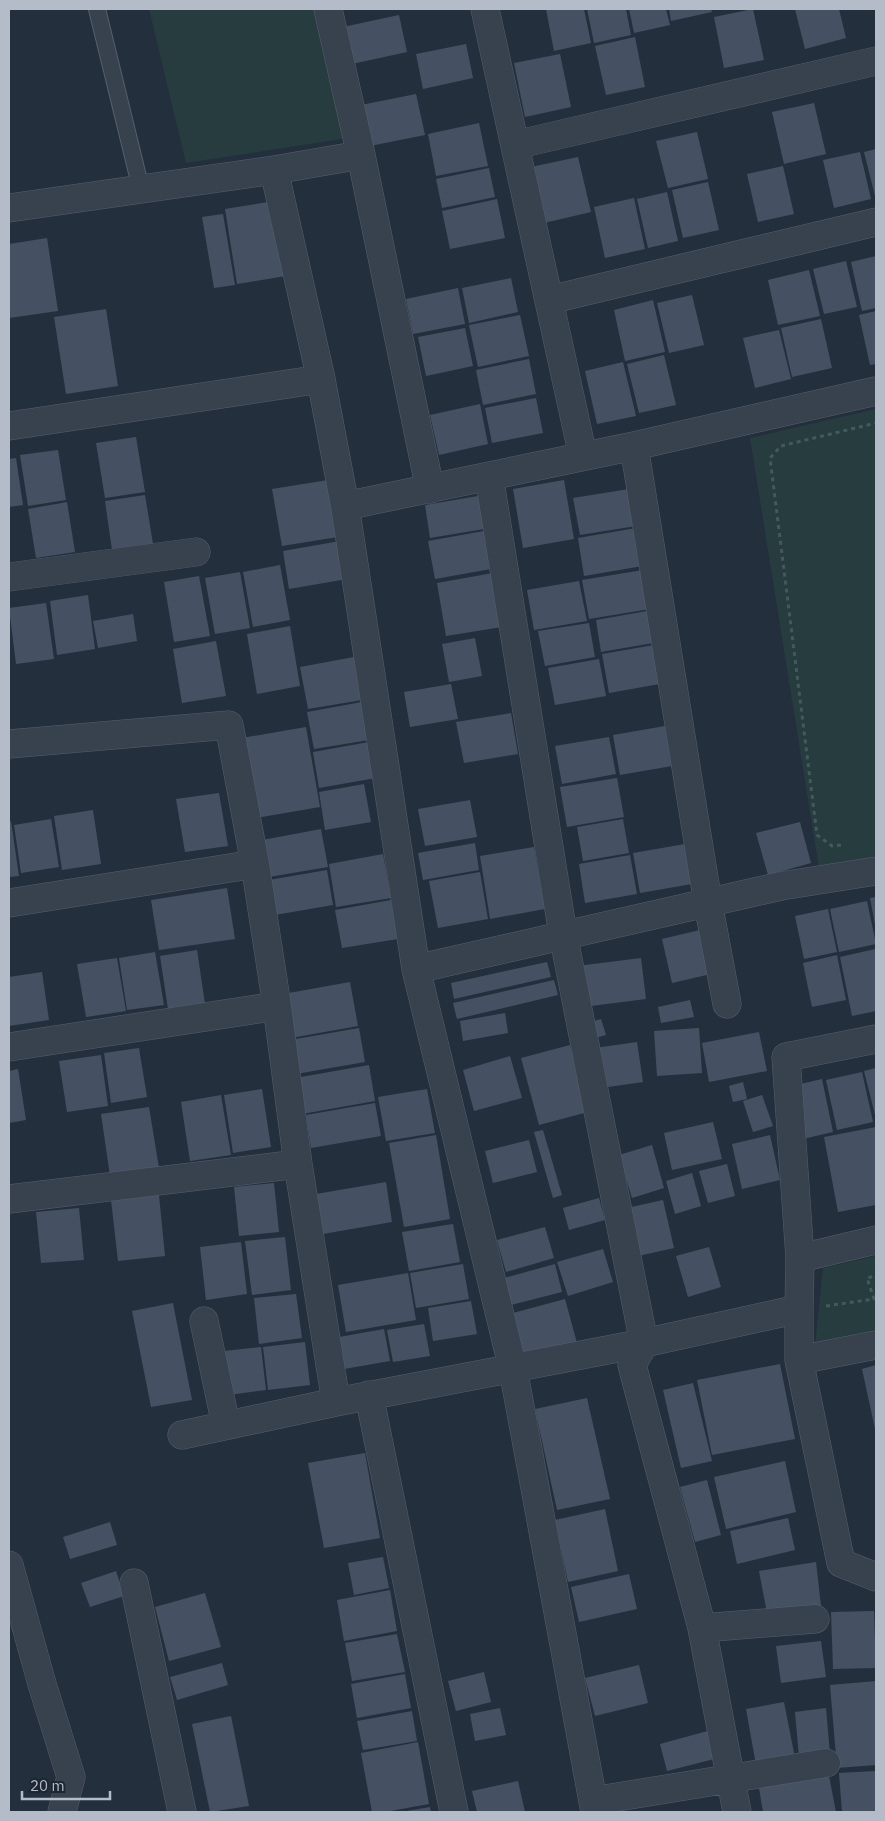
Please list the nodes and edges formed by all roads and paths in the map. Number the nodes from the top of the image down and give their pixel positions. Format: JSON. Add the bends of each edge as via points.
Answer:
{"nodes":[{"id":1,"x":97,"y":9,"type":"edge"},
{"id":2,"x":328,"y":9,"type":"edge"},
{"id":3,"x":485,"y":9,"type":"edge"},
{"id":4,"x":876,"y":61,"type":"edge"},
{"id":5,"x":515,"y":145,"type":"junction"},
{"id":6,"x":361,"y":155,"type":"junction"},
{"id":7,"x":274,"y":170,"type":"junction"},
{"id":8,"x":141,"y":189,"type":"junction"},
{"id":9,"x":9,"y":208,"type":"edge"},
{"id":10,"x":876,"y":222,"type":"edge"},
{"id":11,"x":549,"y":300,"type":"junction"},
{"id":12,"x":320,"y":379,"type":"junction"},
{"id":13,"x":876,"y":391,"type":"edge"},
{"id":14,"x":876,"y":423,"type":"edge"},
{"id":15,"x":9,"y":426,"type":"edge"},
{"id":16,"x":634,"y":446,"type":"junction"},
{"id":17,"x":583,"y":456,"type":"junction"},
{"id":18,"x":489,"y":476,"type":"junction"},
{"id":19,"x":430,"y":489,"type":"junction"},
{"id":20,"x":345,"y":506,"type":"junction"},
{"id":21,"x":196,"y":552,"type":"dead end"},
{"id":22,"x":9,"y":577,"type":"edge"},
{"id":23,"x":10,"y":739,"type":"edge"},
{"id":24,"x":847,"y":845,"type":"dead end"},
{"id":25,"x":255,"y":864,"type":"junction"},
{"id":26,"x":876,"y":871,"type":"edge"},
{"id":27,"x":708,"y":903,"type":"junction"},
{"id":28,"x":9,"y":904,"type":"edge"},
{"id":29,"x":563,"y":934,"type":"junction"},
{"id":30,"x":416,"y":969,"type":"junction"},
{"id":31,"x":726,"y":1004,"type":"dead end"},
{"id":32,"x":277,"y":1006,"type":"junction"},
{"id":33,"x":876,"y":1039,"type":"edge"},
{"id":34,"x":9,"y":1047,"type":"edge"},
{"id":35,"x":298,"y":1164,"type":"junction"},
{"id":36,"x":9,"y":1199,"type":"edge"},
{"id":37,"x":876,"y":1240,"type":"edge"},
{"id":38,"x":800,"y":1258,"type":"junction"},
{"id":39,"x":876,"y":1276,"type":"edge"},
{"id":40,"x":799,"y":1309,"type":"junction"},
{"id":41,"x":204,"y":1321,"type":"dead end"},
{"id":42,"x":644,"y":1343,"type":"junction"},
{"id":43,"x":876,"y":1345,"type":"edge"},
{"id":44,"x":799,"y":1360,"type":"junction"},
{"id":45,"x":512,"y":1369,"type":"junction"},
{"id":46,"x":370,"y":1395,"type":"junction"},
{"id":47,"x":336,"y":1402,"type":"junction"},
{"id":48,"x":226,"y":1425,"type":"junction"},
{"id":49,"x":182,"y":1434,"type":"dead end"},
{"id":50,"x":9,"y":1564,"type":"edge"},
{"id":51,"x":134,"y":1583,"type":"dead end"},
{"id":52,"x":876,"y":1584,"type":"edge"},
{"id":53,"x":815,"y":1619,"type":"dead end"},
{"id":54,"x":702,"y":1628,"type":"junction"},
{"id":55,"x":826,"y":1763,"type":"dead end"},
{"id":56,"x":731,"y":1779,"type":"junction"},
{"id":57,"x":594,"y":1807,"type":"edge"},
{"id":58,"x":62,"y":1812,"type":"edge"},
{"id":59,"x":182,"y":1812,"type":"edge"},
{"id":60,"x":454,"y":1812,"type":"edge"},
{"id":61,"x":737,"y":1812,"type":"edge"}],
"edges":[{"from":1,"to":8,"type":"lane"},
{"from":2,"to":6,"type":"street"},
{"from":3,"to":5,"type":"street"},
{"from":4,"to":5,"type":"street"},
{"from":5,"to":11,"type":"street"},
{"from":6,"to":7,"type":"street"},
{"from":6,"to":19,"type":"street"},
{"from":7,"to":8,"type":"street"},
{"from":7,"to":12,"type":"street"},
{"from":8,"to":9,"type":"street"},
{"from":10,"to":11,"type":"street"},
{"from":11,"to":17,"type":"street"},
{"from":12,"to":15,"type":"street"},
{"from":12,"to":20,"type":"street"},
{"from":13,"to":16,"type":"street"},
{"from":14,"to":24,"type":"path","via":[[781,446],[770,458],[817,835],[832,846]]},
{"from":16,"to":17,"type":"street"},
{"from":16,"to":27,"type":"street"},
{"from":17,"to":18,"type":"street"},
{"from":18,"to":19,"type":"street"},
{"from":18,"to":29,"type":"street"},
{"from":19,"to":20,"type":"street"},
{"from":20,"to":30,"type":"street"},
{"from":21,"to":22,"type":"street"},
{"from":23,"to":25,"type":"street","via":[[229,725]]},
{"from":25,"to":28,"type":"street"},
{"from":25,"to":32,"type":"street"},
{"from":26,"to":27,"type":"street","via":[[781,886]]},
{"from":27,"to":29,"type":"street"},
{"from":27,"to":31,"type":"street"},
{"from":29,"to":30,"type":"street"},
{"from":29,"to":42,"type":"street"},
{"from":30,"to":45,"type":"street"},
{"from":32,"to":34,"type":"street"},
{"from":32,"to":35,"type":"street"},
{"from":33,"to":38,"type":"street","via":[[786,1057]]},
{"from":35,"to":36,"type":"street"},
{"from":35,"to":47,"type":"street"},
{"from":37,"to":38,"type":"street"},
{"from":38,"to":40,"type":"street"},
{"from":39,"to":40,"type":"path","via":[[867,1278],[874,1299]]},
{"from":40,"to":42,"type":"street"},
{"from":40,"to":44,"type":"street"},
{"from":41,"to":48,"type":"street"},
{"from":42,"to":45,"type":"street"},
{"from":42,"to":54,"type":"street","via":[[632,1364]]},
{"from":43,"to":44,"type":"street"},
{"from":44,"to":52,"type":"street","via":[[841,1563]]},
{"from":45,"to":46,"type":"street"},
{"from":45,"to":57,"type":"street"},
{"from":46,"to":47,"type":"street"},
{"from":46,"to":60,"type":"street"},
{"from":47,"to":48,"type":"street"},
{"from":48,"to":49,"type":"street"},
{"from":50,"to":58,"type":"street","via":[[71,1777]]},
{"from":51,"to":59,"type":"street"},
{"from":53,"to":54,"type":"street"},
{"from":54,"to":56,"type":"street"},
{"from":55,"to":56,"type":"street"},
{"from":56,"to":57,"type":"street"},
{"from":56,"to":61,"type":"street"}]}
